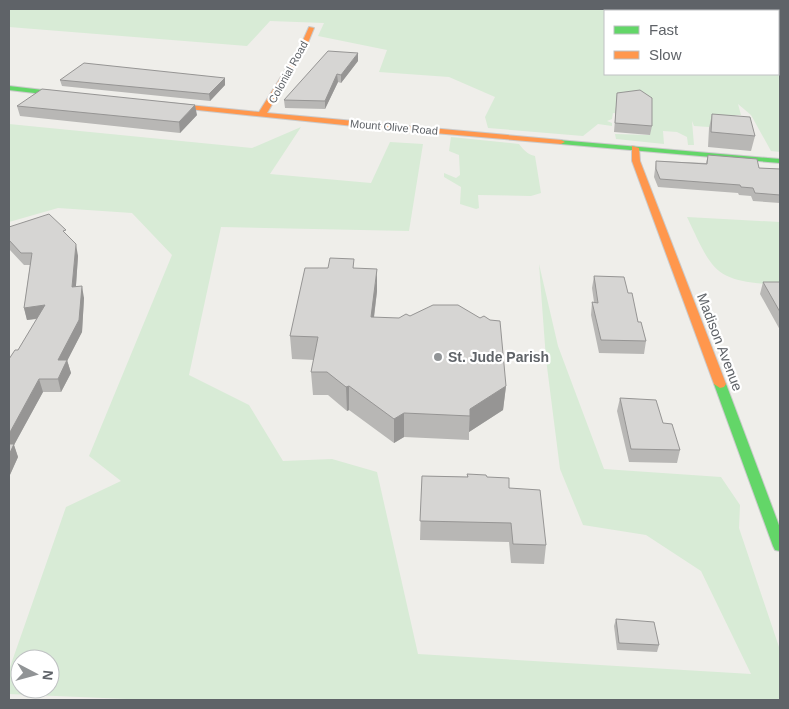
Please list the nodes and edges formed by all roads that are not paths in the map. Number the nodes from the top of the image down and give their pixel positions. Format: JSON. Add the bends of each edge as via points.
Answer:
{"nodes":[{"id":1,"x":311,"y":28,"type":"dead end"},
{"id":2,"x":9,"y":88,"type":"edge"},
{"id":3,"x":93,"y":97,"type":"edge"},
{"id":4,"x":146,"y":103,"type":"edge"},
{"id":5,"x":262,"y":114,"type":"junction"},
{"id":6,"x":635,"y":148,"type":"junction"},
{"id":7,"x":780,"y":161,"type":"edge"},
{"id":8,"x":780,"y":546,"type":"edge"}],
"edges":[{"from":1,"to":5,"type":"street","name":"Colonial Road"},
{"from":2,"to":3,"type":"street"},
{"from":4,"to":5,"type":"street","name":"Mount Olive Road"},
{"from":5,"to":6,"type":"street","name":"Mount Olive Road"},
{"from":6,"to":7,"type":"street","name":"Mount Olive Road"},
{"from":6,"to":8,"type":"street","name":"Madison Avenue","via":[[640,170]]}]}
